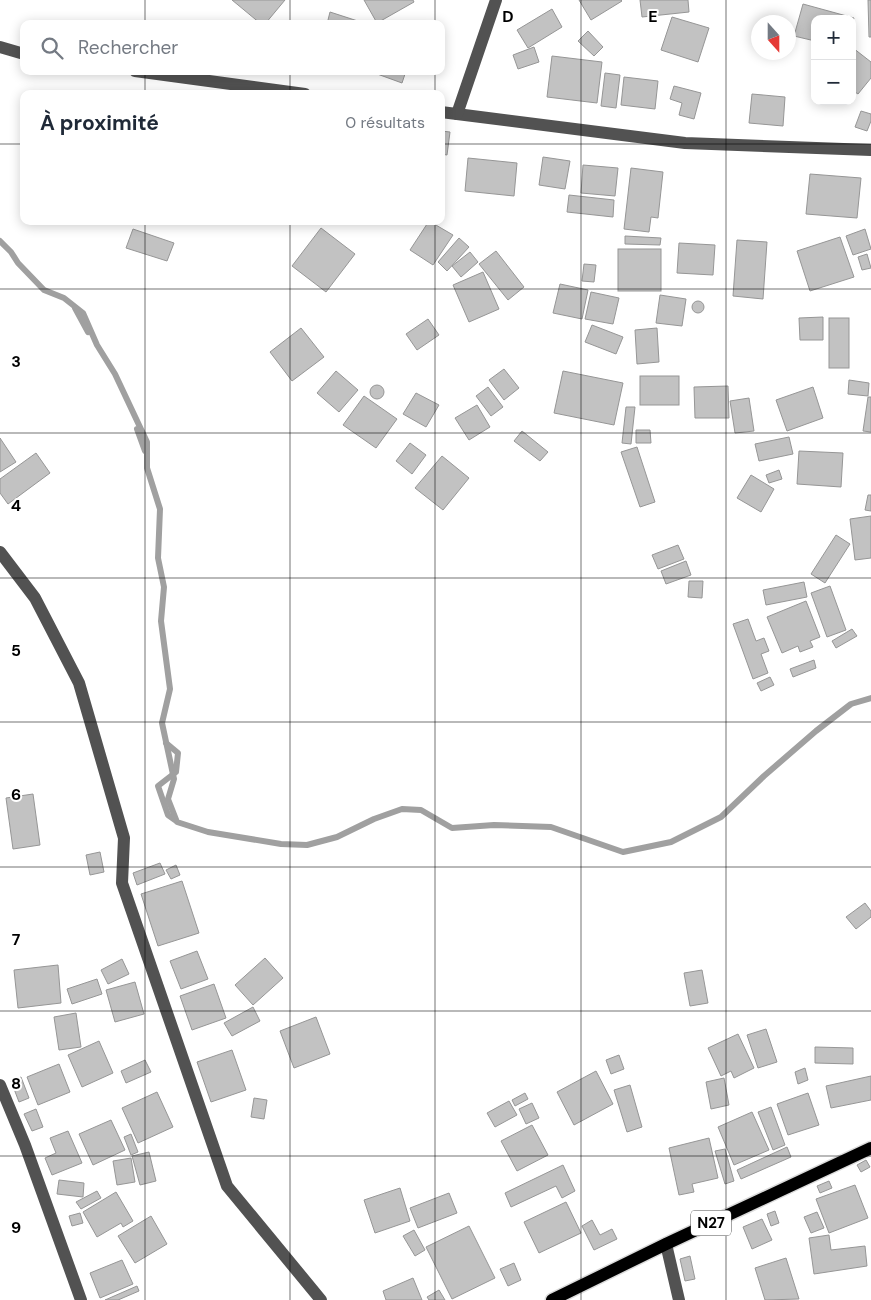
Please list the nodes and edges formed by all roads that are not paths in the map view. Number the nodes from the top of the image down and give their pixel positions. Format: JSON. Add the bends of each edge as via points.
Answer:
{"nodes":[{"id":1,"x":496,"y":0,"type":"edge"},
{"id":2,"x":0,"y":47,"type":"edge"},
{"id":3,"x":20,"y":53,"type":"edge"},
{"id":4,"x":164,"y":75,"type":"edge"},
{"id":5,"x":275,"y":90,"type":"edge"},
{"id":6,"x":445,"y":112,"type":"edge"},
{"id":7,"x":457,"y":114,"type":"junction"},
{"id":8,"x":871,"y":150,"type":"edge"},
{"id":9,"x":0,"y":552,"type":"edge"},
{"id":10,"x":0,"y":1086,"type":"edge"},
{"id":11,"x":871,"y":1148,"type":"edge"},
{"id":12,"x":666,"y":1244,"type":"junction"},
{"id":13,"x":81,"y":1300,"type":"edge"},
{"id":14,"x":321,"y":1300,"type":"edge"},
{"id":15,"x":552,"y":1300,"type":"edge"},
{"id":16,"x":679,"y":1300,"type":"edge"}],
"edges":[{"from":1,"to":7,"type":"street"},
{"from":2,"to":3,"type":"street"},
{"from":4,"to":5,"type":"street"},
{"from":6,"to":7,"type":"street"},
{"from":7,"to":8,"type":"street","via":[[685,143]]},
{"from":9,"to":14,"type":"street","via":[[35,598],[80,683],[124,838],[122,883],[227,1186]]},
{"from":10,"to":13,"type":"street"},
{"from":11,"to":12,"type":"main road","number":"N27"},
{"from":12,"to":15,"type":"main road","number":"N27"},
{"from":12,"to":16,"type":"street"}]}
